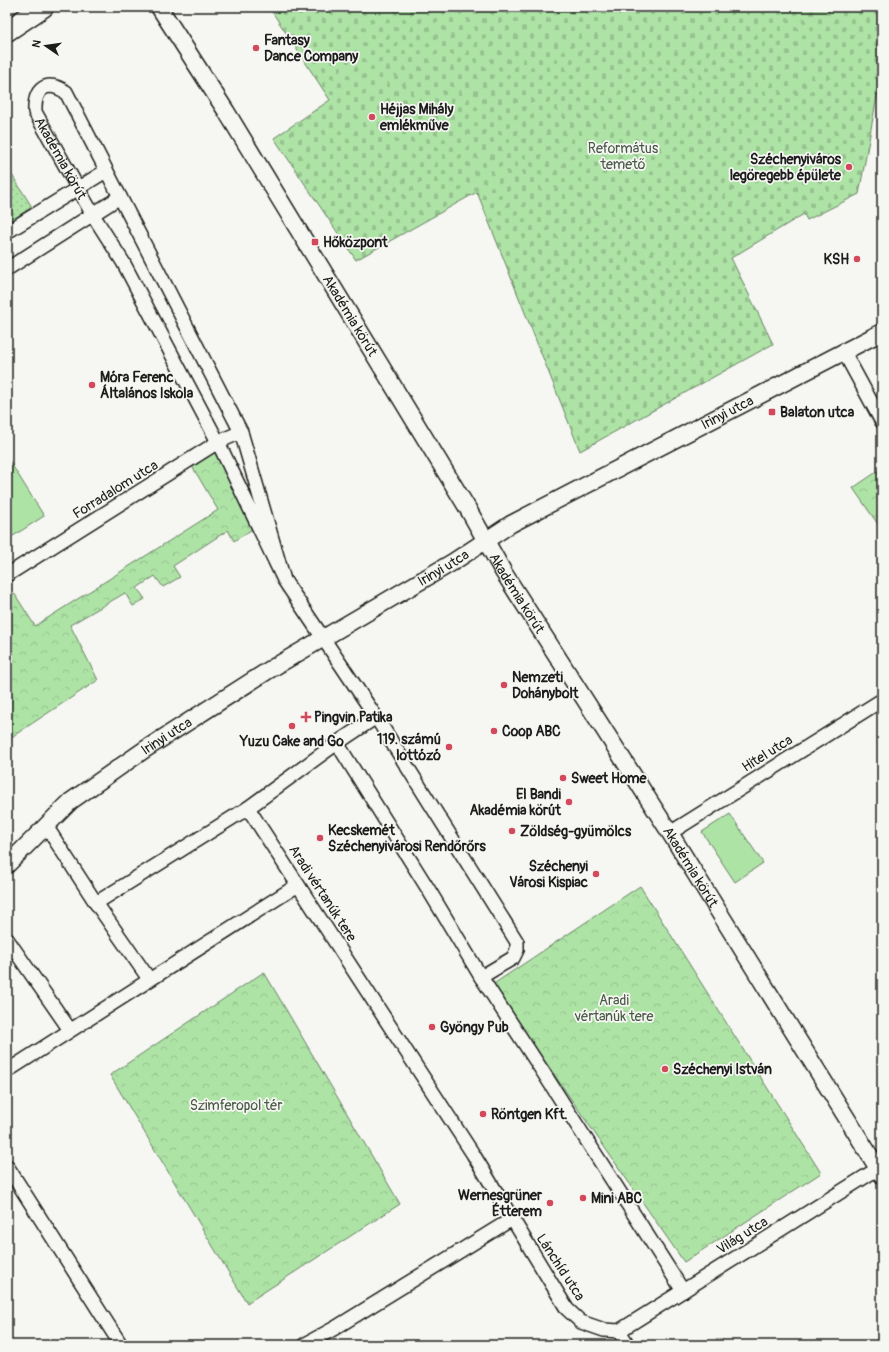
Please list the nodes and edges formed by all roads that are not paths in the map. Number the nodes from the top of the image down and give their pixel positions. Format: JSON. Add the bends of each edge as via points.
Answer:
{"nodes":[{"id":1,"x":43,"y":7,"type":"edge"},
{"id":2,"x":159,"y":7,"type":"edge"},
{"id":3,"x":7,"y":31,"type":"edge"},
{"id":4,"x":106,"y":171,"type":"junction"},
{"id":5,"x":78,"y":188,"type":"junction"},
{"id":6,"x":120,"y":197,"type":"junction"},
{"id":7,"x":93,"y":214,"type":"junction"},
{"id":8,"x":7,"y":232,"type":"edge"},
{"id":9,"x":7,"y":269,"type":"edge"},
{"id":10,"x":882,"y":332,"type":"edge"},
{"id":11,"x":844,"y":352,"type":"junction"},
{"id":12,"x":877,"y":402,"type":"edge"},
{"id":13,"x":882,"y":422,"type":"edge"},
{"id":14,"x":241,"y":432,"type":"junction"},
{"id":15,"x":218,"y":442,"type":"junction"},
{"id":16,"x":485,"y":541,"type":"junction"},
{"id":17,"x":7,"y":576,"type":"edge"},
{"id":18,"x":284,"y":580,"type":"junction"},
{"id":19,"x":324,"y":638,"type":"junction"},
{"id":20,"x":882,"y":700,"type":"edge"},
{"id":21,"x":376,"y":717,"type":"junction"},
{"id":22,"x":337,"y":743,"type":"junction"},
{"id":23,"x":248,"y":808,"type":"junction"},
{"id":24,"x":46,"y":826,"type":"junction"},
{"id":25,"x":670,"y":833,"type":"junction"},
{"id":26,"x":7,"y":865,"type":"edge"},
{"id":27,"x":298,"y":885,"type":"junction"},
{"id":28,"x":96,"y":903,"type":"junction"},
{"id":29,"x":7,"y":939,"type":"edge"},
{"id":30,"x":481,"y":977,"type":"junction"},
{"id":31,"x":149,"y":979,"type":"junction"},
{"id":32,"x":70,"y":1030,"type":"junction"},
{"id":33,"x":7,"y":1071,"type":"edge"},
{"id":34,"x":7,"y":1166,"type":"edge"},
{"id":35,"x":881,"y":1170,"type":"edge"},
{"id":36,"x":512,"y":1219,"type":"junction"},
{"id":37,"x":682,"y":1291,"type":"junction"},
{"id":38,"x":619,"y":1331,"type":"junction"},
{"id":39,"x":121,"y":1345,"type":"edge"},
{"id":40,"x":304,"y":1345,"type":"edge"},
{"id":41,"x":628,"y":1345,"type":"edge"}],
"edges":[{"from":1,"to":3,"type":"main road"},
{"from":2,"to":16,"type":"street","name":"Akadémia körút","via":[[226,111]]},
{"from":4,"to":5,"type":"street"},
{"from":4,"to":5,"type":"street","name":"Akadémia körút","via":[[66,92],[51,86],[42,88],[36,96],[35,112]]},
{"from":4,"to":6,"type":"street","name":"Akadémia körút"},
{"from":5,"to":7,"type":"street","name":"Akadémia körút"},
{"from":5,"to":8,"type":"street"},
{"from":6,"to":7,"type":"street"},
{"from":6,"to":14,"type":"street","name":"Akadémia körút"},
{"from":7,"to":9,"type":"street"},
{"from":7,"to":15,"type":"street","name":"Akadémia körút","via":[[123,262]]},
{"from":10,"to":11,"type":"street","name":"Irinyi utca"},
{"from":11,"to":12,"type":"street"},
{"from":11,"to":16,"type":"street","name":"Irinyi utca","via":[[511,524]]},
{"from":12,"to":13,"type":"street"},
{"from":14,"to":15,"type":"street","name":"Forradalom utca"},
{"from":14,"to":18,"type":"street","name":"Akadémia körút"},
{"from":15,"to":17,"type":"street","name":"Forradalom utca"},
{"from":15,"to":18,"type":"street","name":"Akadémia körút"},
{"from":16,"to":19,"type":"street","name":"Irinyi utca"},
{"from":16,"to":25,"type":"street","name":"Akadémia körút"},
{"from":18,"to":19,"type":"street"},
{"from":19,"to":21,"type":"street"},
{"from":19,"to":24,"type":"street","name":"Irinyi utca","via":[[144,750],[71,801]]},
{"from":20,"to":25,"type":"street","name":"Hitel utca"},
{"from":21,"to":22,"type":"street"},
{"from":21,"to":30,"type":"street","via":[[517,942],[513,958]]},
{"from":22,"to":23,"type":"street"},
{"from":22,"to":30,"type":"street"},
{"from":23,"to":27,"type":"street","name":"Aradi vértanúk tere"},
{"from":23,"to":28,"type":"street"},
{"from":24,"to":26,"type":"street","name":"Irinyi utca"},
{"from":24,"to":28,"type":"street"},
{"from":25,"to":35,"type":"street","name":"Akadémia körút"},
{"from":27,"to":31,"type":"street"},
{"from":27,"to":36,"type":"street","name":"Aradi vértanúk tere","via":[[473,1154]]},
{"from":28,"to":31,"type":"street"},
{"from":29,"to":32,"type":"street"},
{"from":30,"to":37,"type":"street"},
{"from":31,"to":32,"type":"street"},
{"from":32,"to":33,"type":"street"},
{"from":34,"to":39,"type":"street"},
{"from":35,"to":37,"type":"street","name":"Világ utca"},
{"from":36,"to":38,"type":"street","name":"Lánchíd utca","via":[[567,1308],[581,1322],[604,1330]]},
{"from":36,"to":40,"type":"street"},
{"from":37,"to":38,"type":"street","name":"Világ utca"},
{"from":38,"to":41,"type":"street"}]}
